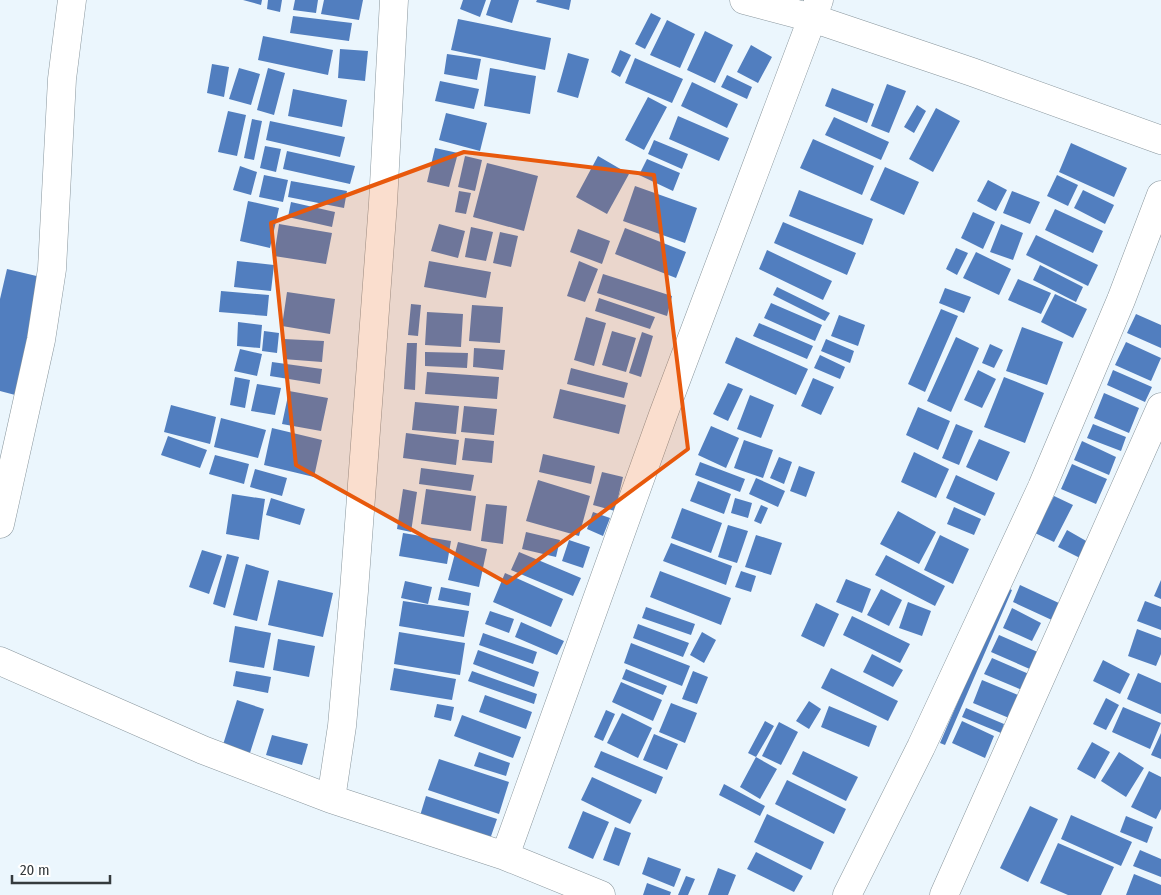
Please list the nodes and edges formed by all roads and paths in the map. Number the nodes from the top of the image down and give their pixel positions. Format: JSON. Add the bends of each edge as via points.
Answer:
{"nodes":[{"id":1,"x":72,"y":0,"type":"edge"},
{"id":2,"x":394,"y":0,"type":"edge"},
{"id":3,"x":744,"y":0,"type":"edge"},
{"id":4,"x":816,"y":9,"type":"edge"},
{"id":5,"x":1161,"y":140,"type":"edge"},
{"id":6,"x":1161,"y":195,"type":"edge"},
{"id":7,"x":1160,"y":410,"type":"edge"},
{"id":8,"x":0,"y":524,"type":"edge"},
{"id":9,"x":0,"y":661,"type":"edge"},
{"id":10,"x":331,"y":799,"type":"junction"},
{"id":11,"x":505,"y":856,"type":"junction"},
{"id":12,"x":601,"y":895,"type":"edge"},
{"id":13,"x":847,"y":895,"type":"edge"},
{"id":14,"x":944,"y":895,"type":"edge"}],
"edges":[{"from":1,"to":8,"type":"street","via":[[62,79],[52,269],[41,340]]},
{"from":2,"to":10,"type":"street","via":[[383,203],[354,591],[342,726]]},
{"from":3,"to":4,"type":"street"},
{"from":4,"to":5,"type":"street","via":[[972,72]]},
{"from":4,"to":11,"type":"street","via":[[660,424]]},
{"from":6,"to":13,"type":"street","via":[[1121,300],[1042,487],[921,747]]},
{"from":7,"to":14,"type":"street"},
{"from":9,"to":10,"type":"street","via":[[203,750]]},
{"from":10,"to":11,"type":"street"},
{"from":11,"to":12,"type":"street"}]}
